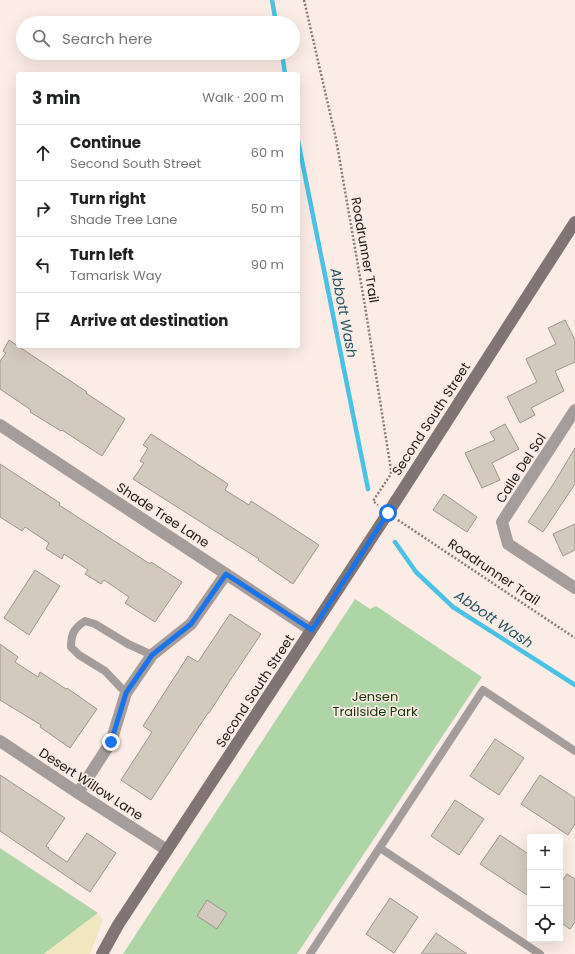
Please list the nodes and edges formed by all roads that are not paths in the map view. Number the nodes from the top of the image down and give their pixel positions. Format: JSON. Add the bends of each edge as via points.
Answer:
{"nodes":[{"id":1,"x":575,"y":222,"type":"edge"},
{"id":2,"x":574,"y":414,"type":"edge"},
{"id":3,"x":0,"y":425,"type":"edge"},
{"id":4,"x":226,"y":574,"type":"junction"},
{"id":5,"x":575,"y":588,"type":"edge"},
{"id":6,"x":312,"y":630,"type":"junction"},
{"id":7,"x":152,"y":655,"type":"junction"},
{"id":8,"x":126,"y":693,"type":"junction"},
{"id":9,"x":0,"y":741,"type":"edge"},
{"id":10,"x":575,"y":751,"type":"edge"},
{"id":11,"x":78,"y":793,"type":"junction"},
{"id":12,"x":380,"y":848,"type":"junction"},
{"id":13,"x":167,"y":850,"type":"junction"},
{"id":14,"x":102,"y":954,"type":"edge"},
{"id":15,"x":310,"y":954,"type":"edge"},
{"id":16,"x":540,"y":954,"type":"edge"}],
"edges":[{"from":1,"to":6,"type":"street","name":"Second South Street"},
{"from":2,"to":5,"type":"street","name":"Calle Del Sol","via":[[502,522],[508,544]]},
{"from":3,"to":4,"type":"street","name":"Shade Tree Lane"},
{"from":4,"to":6,"type":"street","name":"Shade Tree Lane"},
{"from":4,"to":7,"type":"street","via":[[191,624]]},
{"from":6,"to":13,"type":"street","name":"Second South Street"},
{"from":7,"to":8,"type":"street"},
{"from":7,"to":8,"type":"lane","via":[[95,624],[85,621],[77,626],[71,637],[71,647],[105,671]]},
{"from":8,"to":11,"type":"street","via":[[111,742]]},
{"from":9,"to":11,"type":"street","name":"Desert Willow Lane"},
{"from":10,"to":12,"type":"lane","via":[[483,690]]},
{"from":11,"to":13,"type":"street","name":"Desert Willow Lane"},
{"from":12,"to":15,"type":"lane"},
{"from":12,"to":16,"type":"lane"},
{"from":13,"to":14,"type":"street","name":"Second South Street"}]}
